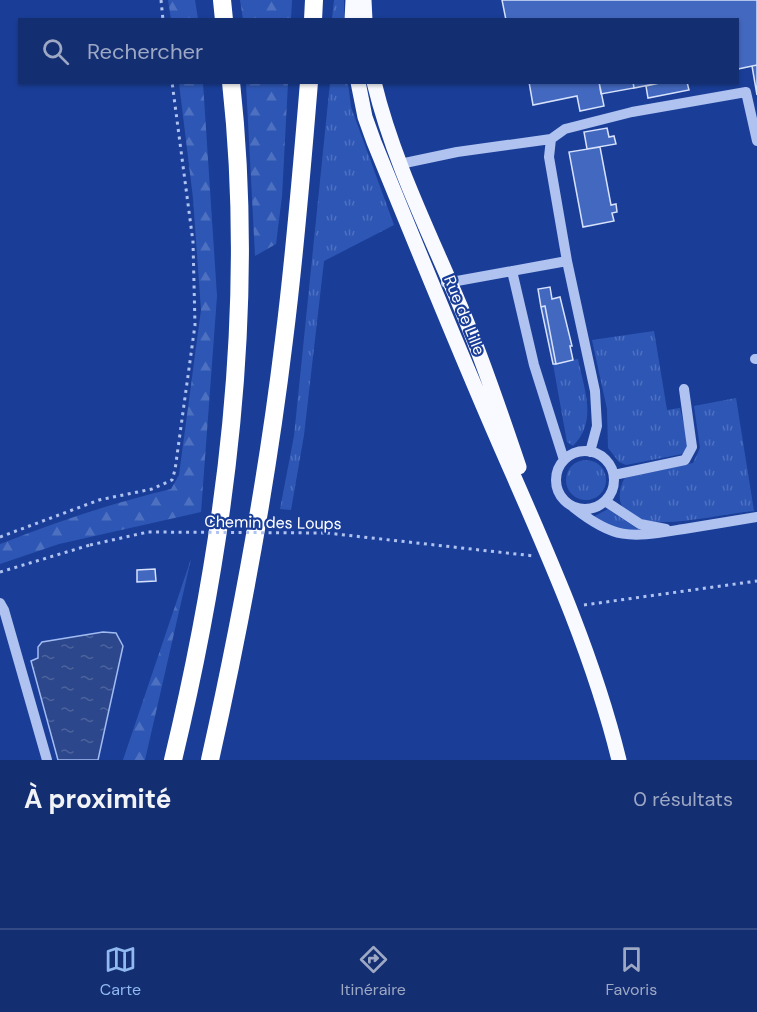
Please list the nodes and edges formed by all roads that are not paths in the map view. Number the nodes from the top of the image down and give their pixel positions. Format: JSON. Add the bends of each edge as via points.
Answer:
{"nodes":[{"id":1,"x":222,"y":0,"type":"edge"},
{"id":2,"x":314,"y":0,"type":"edge"},
{"id":3,"x":353,"y":0,"type":"edge"},
{"id":4,"x":364,"y":0,"type":"edge"},
{"id":5,"x":224,"y":18,"type":"edge"},
{"id":6,"x":313,"y":18,"type":"edge"},
{"id":7,"x":352,"y":18,"type":"edge"},
{"id":8,"x":365,"y":18,"type":"edge"},
{"id":9,"x":231,"y":84,"type":"edge"},
{"id":10,"x":309,"y":84,"type":"edge"},
{"id":11,"x":358,"y":84,"type":"edge"},
{"id":12,"x":375,"y":84,"type":"edge"},
{"id":13,"x":551,"y":139,"type":"junction"},
{"id":14,"x":757,"y":141,"type":"edge"},
{"id":15,"x":400,"y":165,"type":"junction"},
{"id":16,"x":567,"y":261,"type":"junction"},
{"id":17,"x":512,"y":270,"type":"junction"},
{"id":18,"x":450,"y":282,"type":"junction"},
{"id":19,"x":434,"y":286,"type":"junction"},
{"id":20,"x":684,"y":389,"type":"dead end"},
{"id":21,"x":590,"y":452,"type":"junction"},
{"id":22,"x":564,"y":460,"type":"junction"},
{"id":23,"x":614,"y":475,"type":"junction"},
{"id":24,"x":605,"y":501,"type":"junction"},
{"id":25,"x":573,"y":507,"type":"junction"},
{"id":26,"x":757,"y":517,"type":"edge"},
{"id":27,"x":675,"y":530,"type":"junction"},
{"id":28,"x":550,"y":558,"type":"junction"},
{"id":29,"x":0,"y":603,"type":"edge"},
{"id":30,"x":47,"y":760,"type":"edge"},
{"id":31,"x":174,"y":760,"type":"edge"},
{"id":32,"x":210,"y":760,"type":"edge"},
{"id":33,"x":619,"y":760,"type":"edge"}],
"edges":[{"from":1,"to":5,"type":"highway"},
{"from":2,"to":6,"type":"highway"},
{"from":3,"to":7,"type":"main road"},
{"from":4,"to":8,"type":"main road"},
{"from":9,"to":31,"type":"highway","via":[[237,134],[240,244],[238,353],[223,497]]},
{"from":10,"to":32,"type":"highway","via":[[272,435]]},
{"from":11,"to":19,"type":"main road","name":"Rue de Lille","via":[[374,142]]},
{"from":12,"to":15,"type":"main road","name":"Rue de Lille"},
{"from":13,"to":14,"type":"lane","via":[[565,129],[632,112],[746,92]]},
{"from":13,"to":15,"type":"lane","via":[[457,152]]},
{"from":13,"to":16,"type":"lane","via":[[549,157]]},
{"from":15,"to":18,"type":"main road","name":"Rue de Lille"},
{"from":16,"to":17,"type":"lane"},
{"from":16,"to":21,"type":"lane","via":[[595,391],[597,426]]},
{"from":17,"to":18,"type":"lane"},
{"from":17,"to":22,"type":"lane","via":[[534,365]]},
{"from":18,"to":19,"type":"lane"},
{"from":18,"to":28,"type":"main road","name":"Rue de Lille"},
{"from":19,"to":28,"type":"main road","name":"Rue de Lille"},
{"from":20,"to":23,"type":"lane","via":[[692,447],[685,460]]},
{"from":21,"to":22,"type":"lane","via":[[577,452]]},
{"from":21,"to":23,"type":"lane","via":[[606,460]]},
{"from":22,"to":25,"type":"lane","via":[[556,483],[564,501]]},
{"from":23,"to":24,"type":"lane","via":[[614,488]]},
{"from":24,"to":25,"type":"lane","via":[[593,509]]},
{"from":24,"to":27,"type":"lane","via":[[640,524]]},
{"from":25,"to":27,"type":"lane","via":[[596,525],[618,533],[652,535]]},
{"from":26,"to":27,"type":"lane"},
{"from":28,"to":33,"type":"main road","name":"Rue de Lille","via":[[594,671]]},
{"from":29,"to":30,"type":"lane"}]}
